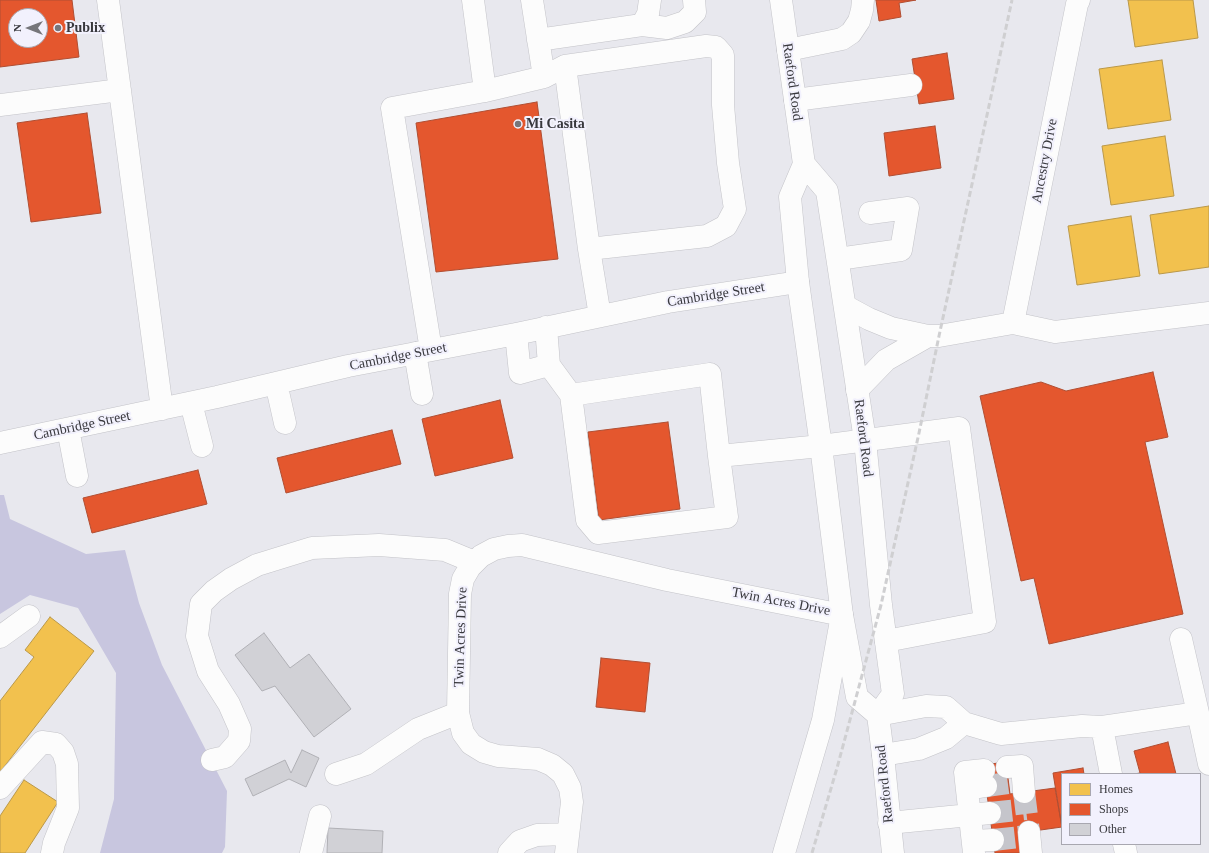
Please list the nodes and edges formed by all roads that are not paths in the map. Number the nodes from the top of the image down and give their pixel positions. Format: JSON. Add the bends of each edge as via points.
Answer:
{"nodes":[{"id":1,"x":108,"y":0,"type":"edge"},
{"id":2,"x":473,"y":0,"type":"edge"},
{"id":3,"x":532,"y":0,"type":"edge"},
{"id":4,"x":650,"y":0,"type":"edge"},
{"id":5,"x":694,"y":0,"type":"edge"},
{"id":6,"x":781,"y":0,"type":"edge"},
{"id":7,"x":863,"y":0,"type":"edge"},
{"id":8,"x":1080,"y":0,"type":"edge"},
{"id":9,"x":642,"y":24,"type":"junction"},
{"id":10,"x":538,"y":40,"type":"junction"},
{"id":11,"x":788,"y":50,"type":"junction"},
{"id":12,"x":565,"y":66,"type":"junction"},
{"id":13,"x":544,"y":77,"type":"junction"},
{"id":14,"x":911,"y":85,"type":"dead end"},
{"id":15,"x":120,"y":90,"type":"junction"},
{"id":16,"x":485,"y":91,"type":"junction"},
{"id":17,"x":795,"y":100,"type":"junction"},
{"id":18,"x":0,"y":106,"type":"edge"},
{"id":19,"x":804,"y":164,"type":"junction"},
{"id":20,"x":870,"y":213,"type":"dead end"},
{"id":21,"x":589,"y":249,"type":"junction"},
{"id":22,"x":838,"y":259,"type":"junction"},
{"id":23,"x":798,"y":282,"type":"junction"},
{"id":24,"x":845,"y":306,"type":"junction"},
{"id":25,"x":1209,"y":313,"type":"edge"},
{"id":26,"x":600,"y":316,"type":"junction"},
{"id":27,"x":1013,"y":323,"type":"junction"},
{"id":28,"x":546,"y":327,"type":"junction"},
{"id":29,"x":516,"y":334,"type":"junction"},
{"id":30,"x":928,"y":336,"type":"junction"},
{"id":31,"x":423,"y":352,"type":"junction"},
{"id":32,"x":549,"y":365,"type":"junction"},
{"id":33,"x":276,"y":383,"type":"junction"},
{"id":34,"x":857,"y":390,"type":"junction"},
{"id":35,"x":422,"y":394,"type":"dead end"},
{"id":36,"x":571,"y":395,"type":"junction"},
{"id":37,"x":191,"y":403,"type":"junction"},
{"id":38,"x":162,"y":409,"type":"junction"},
{"id":39,"x":285,"y":423,"type":"dead end"},
{"id":40,"x":68,"y":429,"type":"junction"},
{"id":41,"x":865,"y":440,"type":"junction"},
{"id":42,"x":0,"y":443,"type":"edge"},
{"id":43,"x":202,"y":446,"type":"dead end"},
{"id":44,"x":821,"y":446,"type":"junction"},
{"id":45,"x":719,"y":456,"type":"junction"},
{"id":46,"x":77,"y":476,"type":"dead end"},
{"id":47,"x":474,"y":562,"type":"junction"},
{"id":48,"x":842,"y":614,"type":"junction"},
{"id":49,"x":30,"y":616,"type":"dead end"},
{"id":50,"x":0,"y":637,"type":"edge"},
{"id":51,"x":1181,"y":639,"type":"dead end"},
{"id":52,"x":886,"y":641,"type":"junction"},
{"id":53,"x":458,"y":712,"type":"junction"},
{"id":54,"x":1198,"y":713,"type":"junction"},
{"id":55,"x":878,"y":716,"type":"junction"},
{"id":56,"x":964,"y":723,"type":"junction"},
{"id":57,"x":1102,"y":727,"type":"junction"},
{"id":58,"x":883,"y":755,"type":"junction"},
{"id":59,"x":212,"y":760,"type":"dead end"},
{"id":60,"x":1209,"y":764,"type":"edge"},
{"id":61,"x":1111,"y":773,"type":"edge"},
{"id":62,"x":336,"y":774,"type":"dead end"},
{"id":63,"x":979,"y":782,"type":"dead end"},
{"id":64,"x":0,"y":788,"type":"edge"},
{"id":65,"x":980,"y":814,"type":"junction"},
{"id":66,"x":320,"y":816,"type":"dead end"},
{"id":67,"x":889,"y":823,"type":"junction"},
{"id":68,"x":567,"y":844,"type":"edge"},
{"id":69,"x":980,"y":845,"type":"edge"},
{"id":70,"x":52,"y":853,"type":"edge"},
{"id":71,"x":311,"y":853,"type":"edge"},
{"id":72,"x":508,"y":853,"type":"edge"},
{"id":73,"x":784,"y":853,"type":"edge"},
{"id":74,"x":892,"y":853,"type":"edge"}],
"edges":[{"from":1,"to":15,"type":"street"},
{"from":2,"to":16,"type":"street"},
{"from":3,"to":10,"type":"street"},
{"from":4,"to":9,"type":"street","via":[[648,14]]},
{"from":5,"to":9,"type":"street","via":[[695,12],[685,22],[667,28]]},
{"from":6,"to":11,"type":"street","name":"Raeford Road"},
{"from":7,"to":11,"type":"street","via":[[859,21],[842,39]]},
{"from":8,"to":27,"type":"street","name":"Ancestry Drive","via":[[1077,4]]},
{"from":9,"to":10,"type":"street"},
{"from":10,"to":13,"type":"street"},
{"from":11,"to":17,"type":"street","name":"Raeford Road"},
{"from":12,"to":13,"type":"street"},
{"from":12,"to":21,"type":"street"},
{"from":12,"to":21,"type":"street","via":[[706,46],[716,47],[723,55],[723,105],[735,209],[726,226],[707,236]]},
{"from":13,"to":16,"type":"street"},
{"from":14,"to":17,"type":"street"},
{"from":15,"to":18,"type":"street"},
{"from":15,"to":38,"type":"street"},
{"from":16,"to":31,"type":"street","via":[[392,108]]},
{"from":17,"to":19,"type":"street","name":"Raeford Road"},
{"from":19,"to":22,"type":"street","name":"Raeford Road","via":[[828,191]]},
{"from":19,"to":23,"type":"street","via":[[790,197]]},
{"from":20,"to":22,"type":"street","via":[[908,208],[901,250]]},
{"from":21,"to":26,"type":"street"},
{"from":22,"to":24,"type":"street","name":"Raeford Road"},
{"from":23,"to":26,"type":"street","name":"Cambridge Street","via":[[668,302]]},
{"from":23,"to":44,"type":"street"},
{"from":24,"to":30,"type":"street","via":[[891,328]]},
{"from":24,"to":34,"type":"street","name":"Raeford Road"},
{"from":25,"to":27,"type":"street","via":[[1055,332]]},
{"from":26,"to":28,"type":"street","name":"Cambridge Street"},
{"from":27,"to":30,"type":"street"},
{"from":28,"to":29,"type":"street","name":"Cambridge Street"},
{"from":28,"to":32,"type":"street"},
{"from":29,"to":31,"type":"street","name":"Cambridge Street"},
{"from":29,"to":32,"type":"street","via":[[520,373]]},
{"from":30,"to":34,"type":"street","via":[[886,360]]},
{"from":31,"to":33,"type":"street","name":"Cambridge Street"},
{"from":31,"to":35,"type":"street"},
{"from":32,"to":36,"type":"street"},
{"from":33,"to":37,"type":"street","name":"Cambridge Street"},
{"from":33,"to":39,"type":"street"},
{"from":34,"to":41,"type":"street","name":"Raeford Road"},
{"from":36,"to":45,"type":"street","via":[[710,374]]},
{"from":36,"to":45,"type":"street","via":[[587,520],[598,533],[727,517]]},
{"from":37,"to":38,"type":"street","name":"Cambridge Street"},
{"from":37,"to":43,"type":"street"},
{"from":38,"to":40,"type":"street","name":"Cambridge Street"},
{"from":40,"to":42,"type":"street","name":"Cambridge Street"},
{"from":40,"to":46,"type":"street"},
{"from":41,"to":44,"type":"street"},
{"from":41,"to":52,"type":"street","name":"Raeford Road"},
{"from":41,"to":52,"type":"street","via":[[959,428],[985,622]]},
{"from":44,"to":45,"type":"street"},
{"from":44,"to":48,"type":"street"},
{"from":47,"to":48,"type":"street","name":"Twin Acres Drive","via":[[494,549],[522,545],[667,580]]},
{"from":47,"to":53,"type":"street","name":"Twin Acres Drive","via":[[463,579],[460,594]]},
{"from":47,"to":59,"type":"street","via":[[445,550],[379,545],[312,548],[257,565],[214,591],[201,604],[197,636],[208,671],[229,704],[240,729],[239,741],[225,757]]},
{"from":48,"to":55,"type":"street","via":[[857,697]]},
{"from":48,"to":73,"type":"street","via":[[823,720]]},
{"from":49,"to":50,"type":"street"},
{"from":51,"to":54,"type":"street"},
{"from":52,"to":55,"type":"street","name":"Raeford Road","via":[[893,694]]},
{"from":53,"to":62,"type":"street","via":[[418,729],[366,764]]},
{"from":53,"to":68,"type":"street","name":"Twin Acres Drive","via":[[463,733],[472,744],[484,752],[498,756],[538,759],[552,765],[563,774],[570,788],[572,802]]},
{"from":54,"to":57,"type":"street"},
{"from":54,"to":60,"type":"street"},
{"from":55,"to":56,"type":"street","via":[[926,706],[946,707]]},
{"from":55,"to":58,"type":"street","name":"Raeford Road"},
{"from":56,"to":57,"type":"street","via":[[1001,734],[1082,726]]},
{"from":56,"to":58,"type":"street","via":[[946,738],[919,749]]},
{"from":57,"to":61,"type":"street"},
{"from":58,"to":67,"type":"street","name":"Raeford Road"},
{"from":63,"to":65,"type":"street"},
{"from":64,"to":70,"type":"street","via":[[42,742],[56,744],[63,752],[67,764],[68,808]]},
{"from":65,"to":67,"type":"street"},
{"from":65,"to":69,"type":"street"},
{"from":66,"to":71,"type":"street"},
{"from":67,"to":74,"type":"street","name":"Raeford Road"},
{"from":68,"to":72,"type":"street","via":[[537,835],[520,841]]}]}
